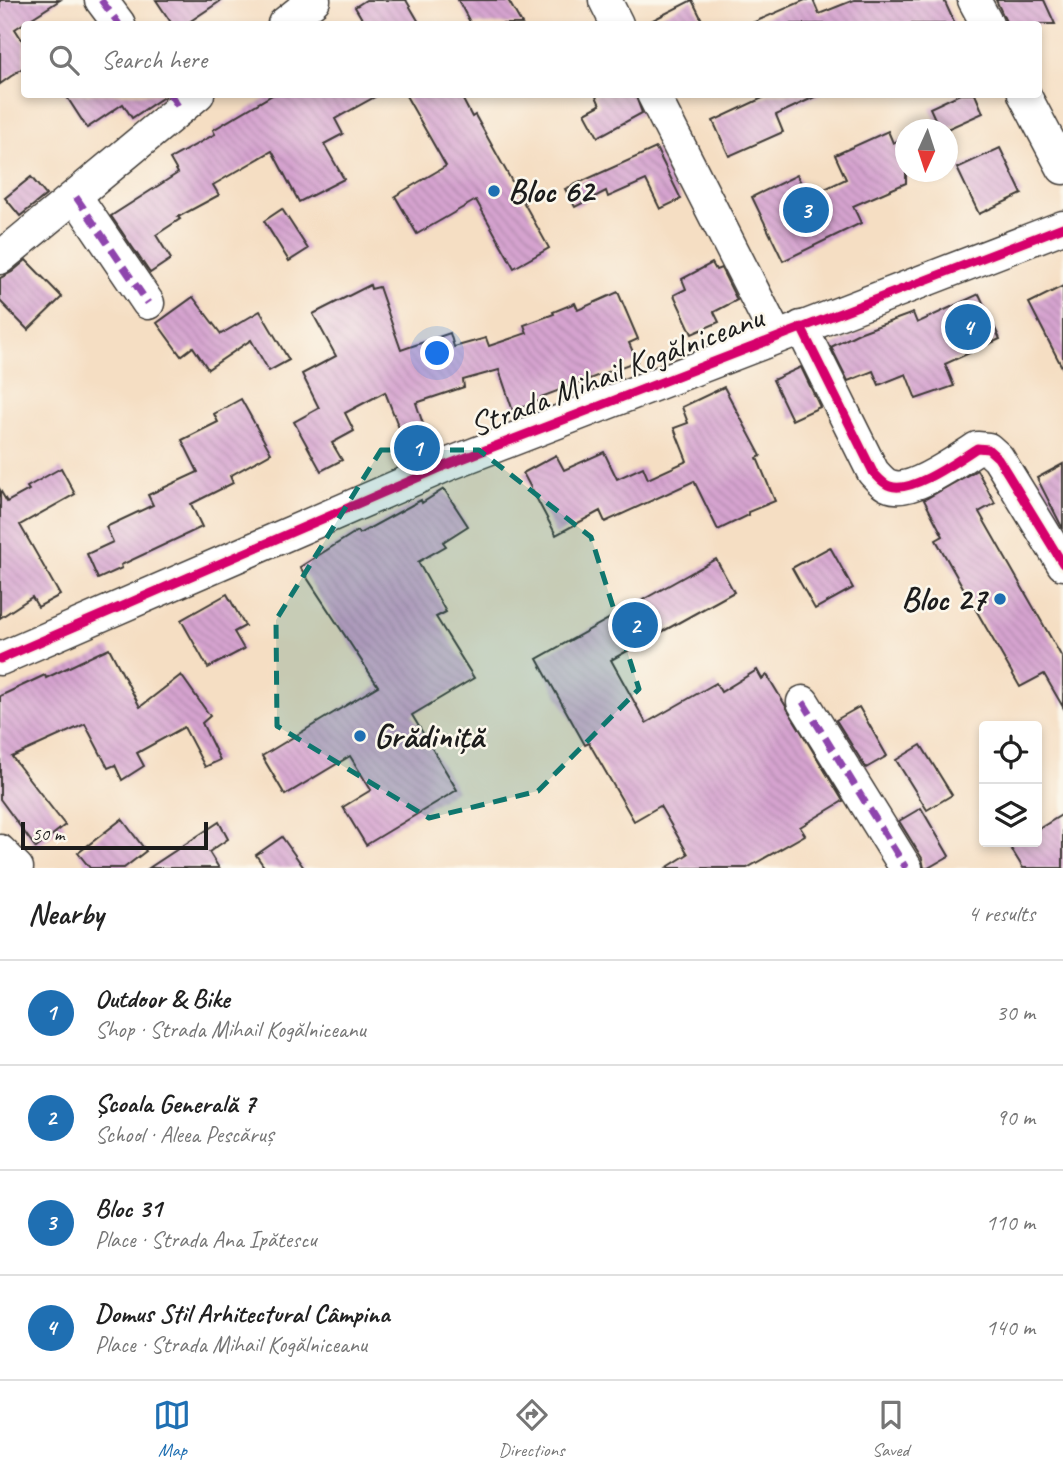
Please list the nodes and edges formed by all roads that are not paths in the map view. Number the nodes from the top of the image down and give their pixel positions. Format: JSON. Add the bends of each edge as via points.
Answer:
{"nodes":[{"id":1,"x":101,"y":0,"type":"edge"},
{"id":2,"x":314,"y":0,"type":"edge"},
{"id":3,"x":605,"y":0,"type":"edge"},
{"id":4,"x":974,"y":0,"type":"edge"},
{"id":5,"x":117,"y":21,"type":"edge"},
{"id":6,"x":288,"y":21,"type":"edge"},
{"id":7,"x":616,"y":21,"type":"edge"},
{"id":8,"x":985,"y":21,"type":"edge"},
{"id":9,"x":655,"y":98,"type":"edge"},
{"id":10,"x":1026,"y":98,"type":"edge"},
{"id":11,"x":182,"y":99,"type":"edge"},
{"id":12,"x":1063,"y":168,"type":"edge"},
{"id":13,"x":76,"y":197,"type":"junction"},
{"id":14,"x":1063,"y":227,"type":"edge"},
{"id":15,"x":0,"y":258,"type":"edge"},
{"id":16,"x":148,"y":303,"type":"dead end"},
{"id":17,"x":789,"y":331,"type":"junction"},
{"id":18,"x":1063,"y":564,"type":"edge"},
{"id":19,"x":0,"y":659,"type":"edge"},
{"id":20,"x":803,"y":702,"type":"dead end"},
{"id":21,"x":0,"y":851,"type":"edge"},
{"id":22,"x":17,"y":868,"type":"edge"},
{"id":23,"x":906,"y":868,"type":"edge"}],
"edges":[{"from":1,"to":5,"type":"street"},
{"from":2,"to":6,"type":"street"},
{"from":3,"to":7,"type":"street"},
{"from":4,"to":8,"type":"street"},
{"from":9,"to":17,"type":"street"},
{"from":10,"to":12,"type":"street"},
{"from":11,"to":13,"type":"street"},
{"from":13,"to":15,"type":"street"},
{"from":13,"to":16,"type":"street"},
{"from":14,"to":17,"type":"street","name":"Strada Mihail Kogălniceanu"},
{"from":17,"to":18,"type":"street","via":[[873,472],[887,486],[901,488],[921,481],[977,448],[988,449]]},
{"from":17,"to":19,"type":"street","name":"Strada Mihail Kogălniceanu","via":[[418,477]]},
{"from":20,"to":23,"type":"street"},
{"from":21,"to":22,"type":"street"}]}
